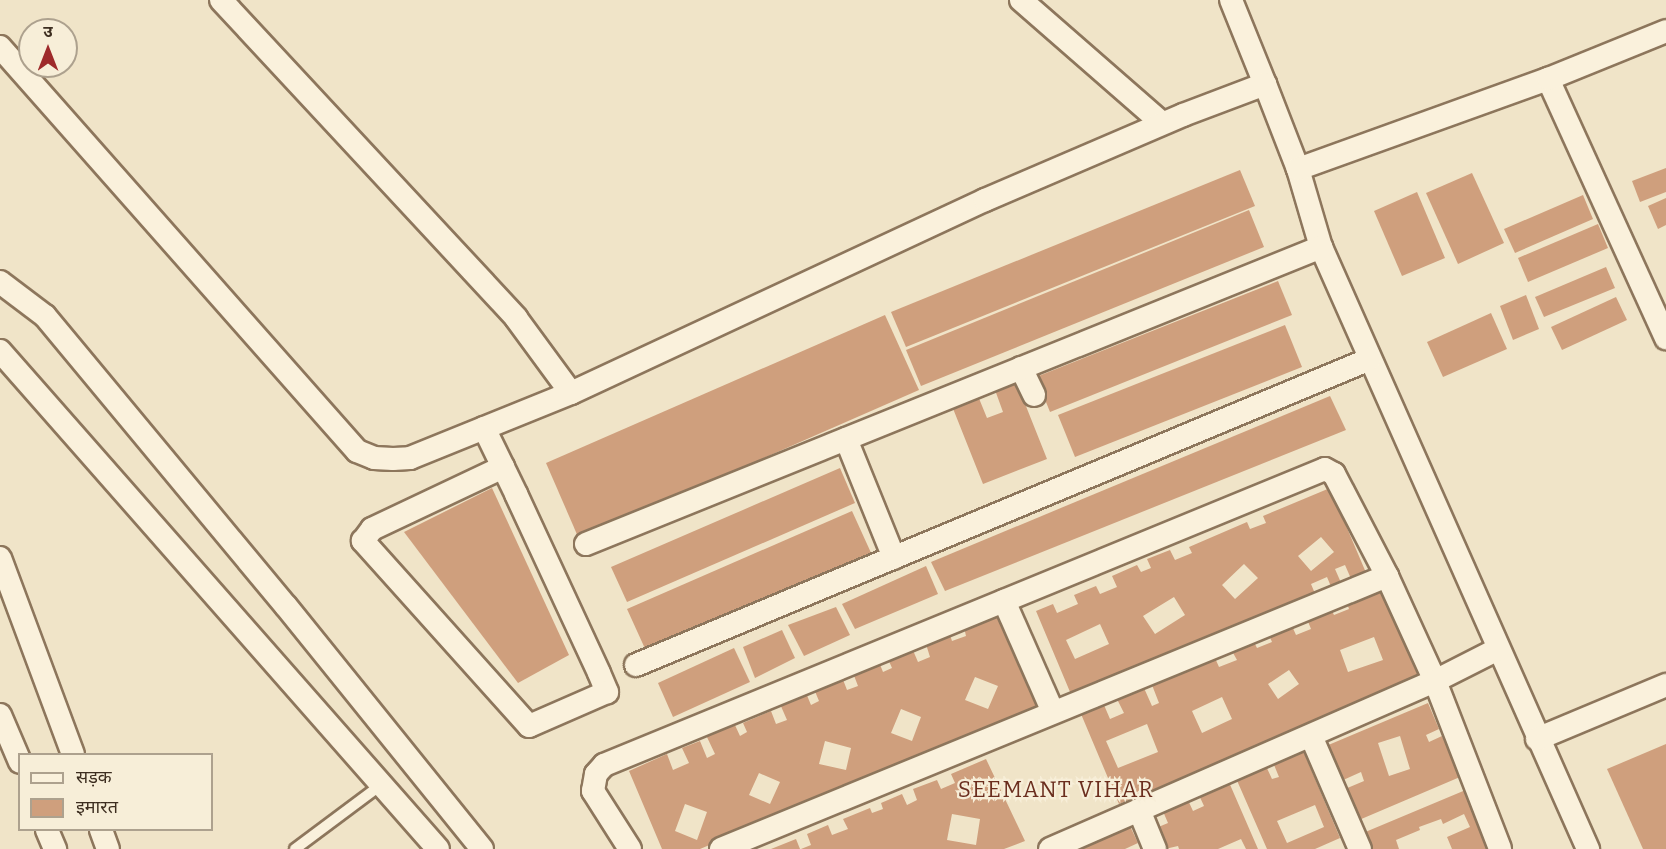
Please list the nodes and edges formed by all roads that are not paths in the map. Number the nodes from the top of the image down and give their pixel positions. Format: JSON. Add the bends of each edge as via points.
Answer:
{"nodes":[{"id":1,"x":221,"y":0,"type":"edge"},
{"id":2,"x":1021,"y":0,"type":"edge"},
{"id":3,"x":1231,"y":0,"type":"edge"},
{"id":4,"x":1666,"y":32,"type":"edge"},
{"id":5,"x":0,"y":47,"type":"edge"},
{"id":6,"x":1548,"y":79,"type":"junction"},
{"id":7,"x":1265,"y":84,"type":"junction"},
{"id":8,"x":1162,"y":123,"type":"junction"},
{"id":9,"x":1298,"y":169,"type":"junction"},
{"id":10,"x":1321,"y":246,"type":"junction"},
{"id":11,"x":0,"y":282,"type":"edge"},
{"id":12,"x":1666,"y":338,"type":"edge"},
{"id":13,"x":0,"y":351,"type":"edge"},
{"id":14,"x":1370,"y":359,"type":"junction"},
{"id":15,"x":1021,"y":368,"type":"junction"},
{"id":16,"x":571,"y":393,"type":"junction"},
{"id":17,"x":1034,"y":395,"type":"dead end"},
{"id":18,"x":484,"y":428,"type":"junction"},
{"id":19,"x":846,"y":439,"type":"junction"},
{"id":20,"x":503,"y":467,"type":"junction"},
{"id":21,"x":586,"y":544,"type":"dead end"},
{"id":22,"x":0,"y":558,"type":"edge"},
{"id":23,"x":894,"y":558,"type":"junction"},
{"id":24,"x":1387,"y":576,"type":"junction"},
{"id":25,"x":1004,"y":601,"type":"junction"},
{"id":26,"x":1498,"y":649,"type":"junction"},
{"id":27,"x":636,"y":665,"type":"dead end"},
{"id":28,"x":1435,"y":681,"type":"junction"},
{"id":29,"x":1666,"y":685,"type":"edge"},
{"id":30,"x":1053,"y":712,"type":"junction"},
{"id":31,"x":0,"y":715,"type":"edge"},
{"id":32,"x":1311,"y":735,"type":"junction"},
{"id":33,"x":1537,"y":739,"type":"junction"},
{"id":34,"x":73,"y":753,"type":"edge"},
{"id":35,"x":18,"y":757,"type":"edge"},
{"id":36,"x":381,"y":785,"type":"junction"},
{"id":37,"x":1139,"y":810,"type":"junction"},
{"id":38,"x":47,"y":831,"type":"edge"},
{"id":39,"x":101,"y":831,"type":"edge"},
{"id":40,"x":55,"y":849,"type":"edge"},
{"id":41,"x":108,"y":849,"type":"edge"},
{"id":42,"x":295,"y":849,"type":"edge"},
{"id":43,"x":438,"y":849,"type":"edge"},
{"id":44,"x":482,"y":849,"type":"edge"},
{"id":45,"x":630,"y":849,"type":"edge"},
{"id":46,"x":721,"y":849,"type":"edge"},
{"id":47,"x":1050,"y":849,"type":"edge"},
{"id":48,"x":1155,"y":849,"type":"edge"},
{"id":49,"x":1360,"y":849,"type":"edge"},
{"id":50,"x":1500,"y":849,"type":"edge"},
{"id":51,"x":1588,"y":849,"type":"edge"}],
"edges":[{"from":1,"to":16,"type":"street","via":[[516,318]]},
{"from":2,"to":8,"type":"street"},
{"from":3,"to":7,"type":"street"},
{"from":4,"to":6,"type":"street"},
{"from":5,"to":18,"type":"street","via":[[357,451],[374,458],[410,458]]},
{"from":6,"to":9,"type":"street"},
{"from":6,"to":12,"type":"street"},
{"from":7,"to":8,"type":"street"},
{"from":7,"to":9,"type":"street"},
{"from":8,"to":16,"type":"street","via":[[985,200]]},
{"from":9,"to":10,"type":"street"},
{"from":10,"to":14,"type":"street"},
{"from":10,"to":15,"type":"street"},
{"from":11,"to":44,"type":"street","via":[[45,316]]},
{"from":13,"to":36,"type":"street"},
{"from":14,"to":23,"type":"street"},
{"from":14,"to":26,"type":"street"},
{"from":15,"to":17,"type":"street"},
{"from":15,"to":19,"type":"street"},
{"from":16,"to":18,"type":"street"},
{"from":18,"to":20,"type":"street"},
{"from":19,"to":21,"type":"street"},
{"from":19,"to":23,"type":"street"},
{"from":20,"to":20,"type":"street","via":[[607,692],[530,726],[363,541],[372,529]]},
{"from":22,"to":34,"type":"street"},
{"from":23,"to":27,"type":"street"},
{"from":24,"to":25,"type":"street","via":[[1334,474],[1325,469]]},
{"from":24,"to":28,"type":"street"},
{"from":24,"to":30,"type":"street"},
{"from":25,"to":30,"type":"street"},
{"from":25,"to":45,"type":"street","via":[[604,765],[596,774],[593,791]]},
{"from":26,"to":28,"type":"street"},
{"from":26,"to":33,"type":"street"},
{"from":28,"to":32,"type":"street"},
{"from":28,"to":50,"type":"street"},
{"from":29,"to":33,"type":"street"},
{"from":30,"to":46,"type":"street"},
{"from":31,"to":35,"type":"street"},
{"from":32,"to":37,"type":"street"},
{"from":32,"to":49,"type":"street"},
{"from":33,"to":51,"type":"street"},
{"from":36,"to":42,"type":"lane"},
{"from":36,"to":43,"type":"street"},
{"from":37,"to":47,"type":"street"},
{"from":37,"to":48,"type":"street"},
{"from":38,"to":40,"type":"street"},
{"from":39,"to":41,"type":"street"}]}
